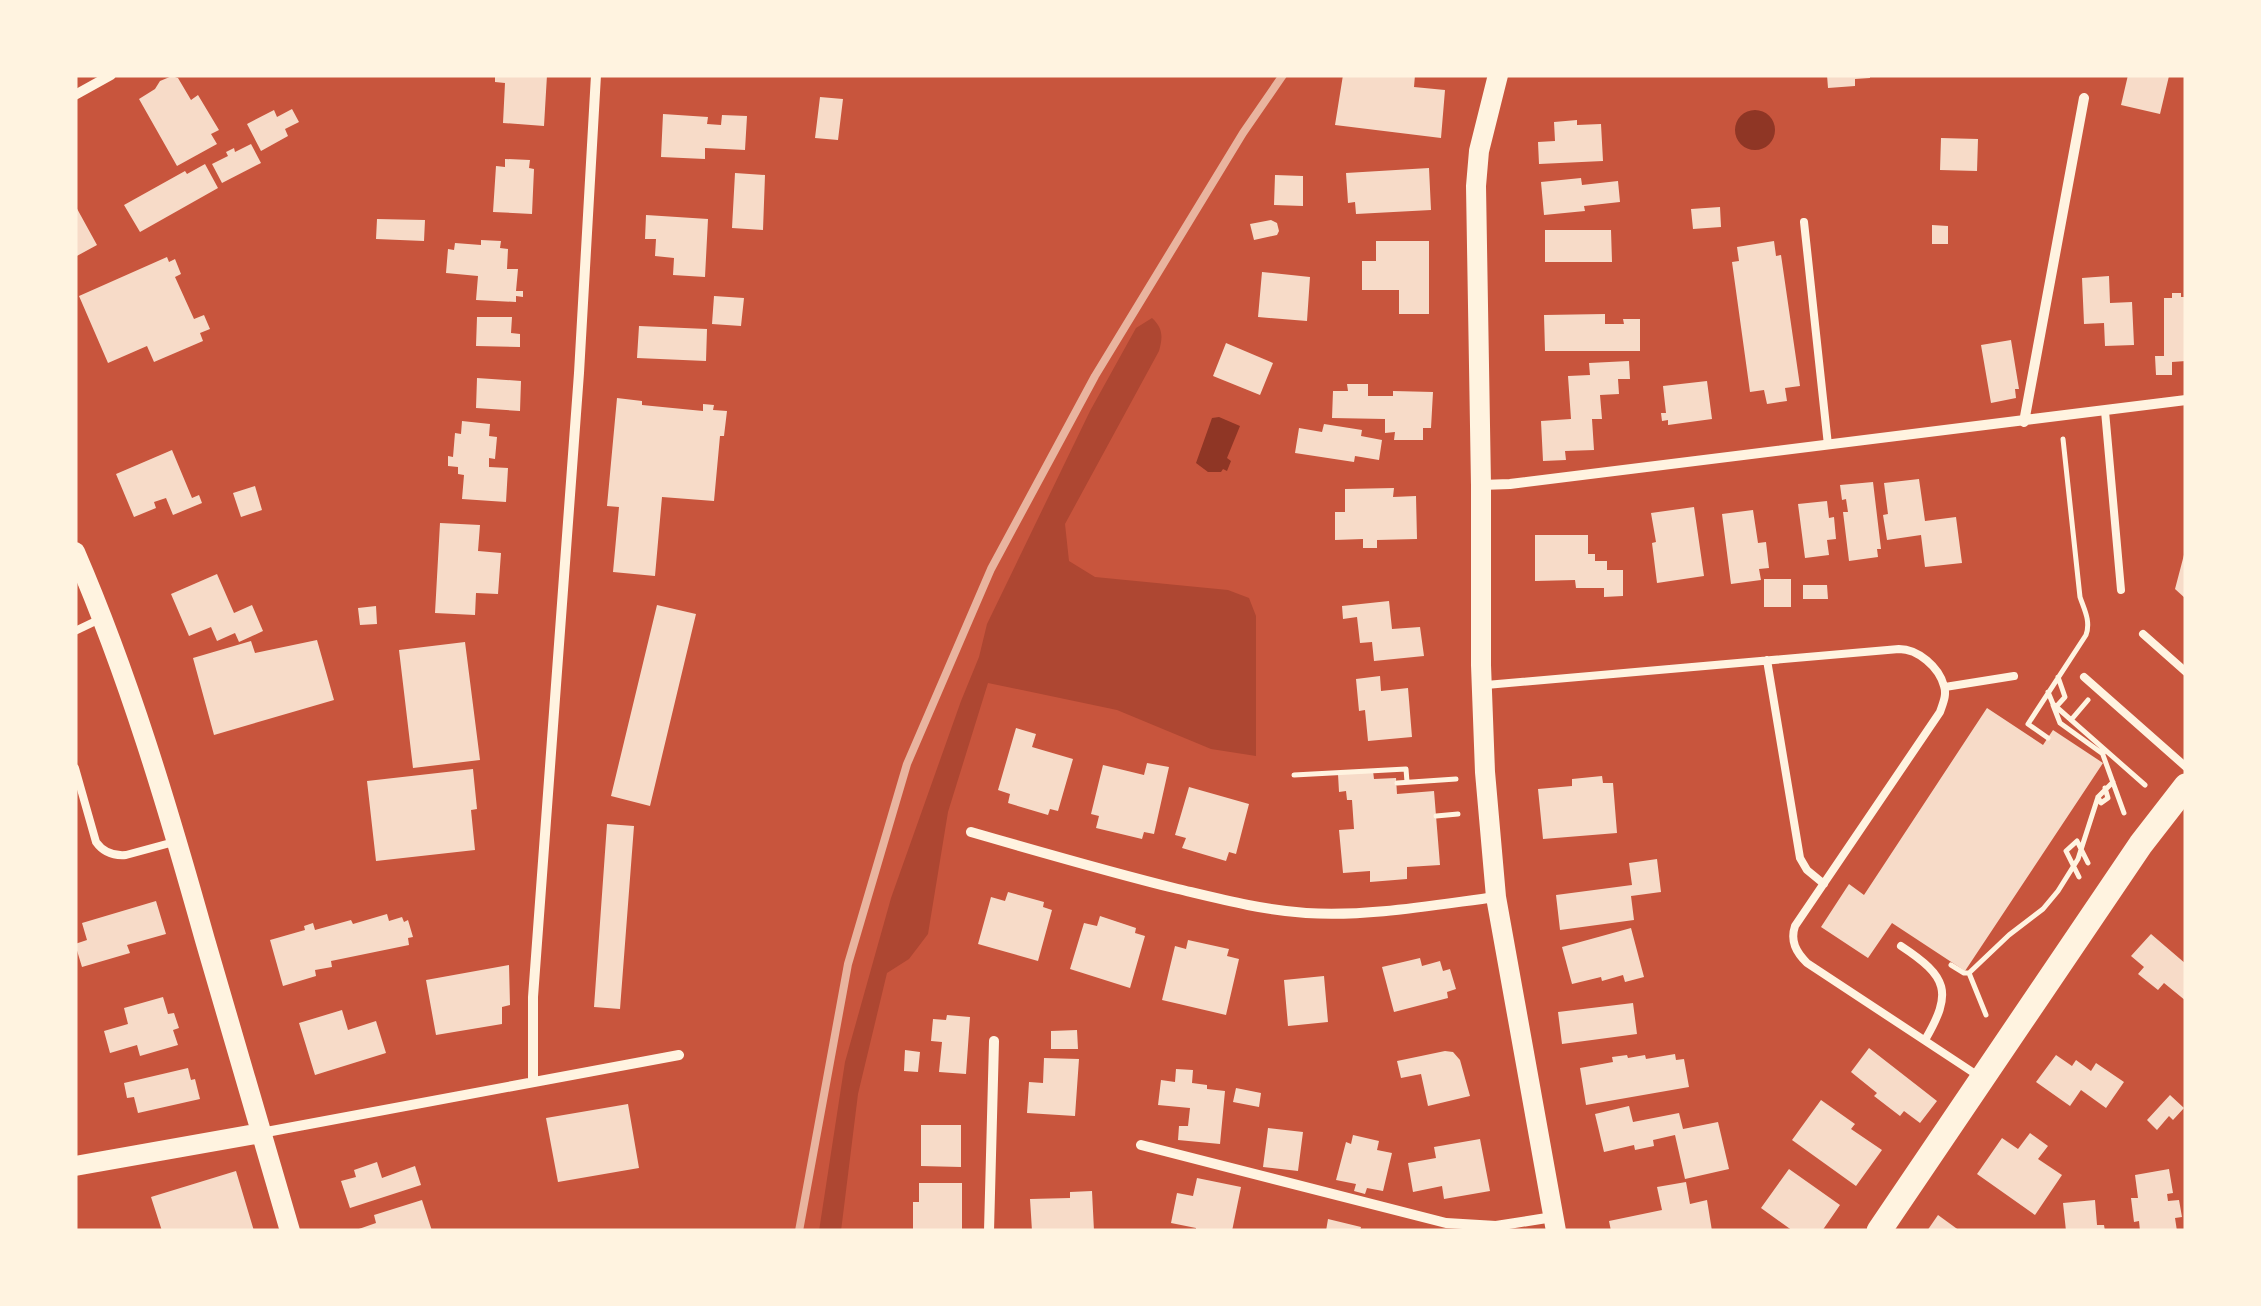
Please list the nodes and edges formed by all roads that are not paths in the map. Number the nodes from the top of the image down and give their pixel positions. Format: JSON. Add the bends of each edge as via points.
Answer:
{"nodes":[{"id":1,"x":110,"y":75,"type":"edge"},
{"id":2,"x":596,"y":75,"type":"edge"},
{"id":3,"x":1498,"y":75,"type":"edge"},
{"id":4,"x":75,"y":96,"type":"edge"},
{"id":5,"x":2084,"y":98,"type":"dead end"},
{"id":6,"x":1804,"y":222,"type":"dead end"},
{"id":7,"x":2186,"y":400,"type":"edge"},
{"id":8,"x":2106,"y":411,"type":"junction"},
{"id":9,"x":2024,"y":422,"type":"junction"},
{"id":10,"x":1828,"y":445,"type":"junction"},
{"id":11,"x":1481,"y":485,"type":"junction"},
{"id":12,"x":75,"y":552,"type":"edge"},
{"id":13,"x":2121,"y":590,"type":"dead end"},
{"id":14,"x":102,"y":618,"type":"junction"},
{"id":15,"x":75,"y":630,"type":"edge"},
{"id":16,"x":2143,"y":634,"type":"dead end"},
{"id":17,"x":1767,"y":660,"type":"junction"},
{"id":18,"x":2186,"y":672,"type":"edge"},
{"id":19,"x":2014,"y":676,"type":"dead end"},
{"id":20,"x":2084,"y":678,"type":"dead end"},
{"id":21,"x":1481,"y":686,"type":"junction"},
{"id":22,"x":1945,"y":688,"type":"junction"},
{"id":23,"x":2186,"y":767,"type":"edge"},
{"id":24,"x":75,"y":768,"type":"edge"},
{"id":25,"x":2186,"y":786,"type":"edge"},
{"id":26,"x":972,"y":832,"type":"dead end"},
{"id":27,"x":177,"y":842,"type":"junction"},
{"id":28,"x":1824,"y":884,"type":"junction"},
{"id":29,"x":1496,"y":898,"type":"junction"},
{"id":30,"x":1901,"y":946,"type":"dead end"},
{"id":31,"x":994,"y":1040,"type":"dead end"},
{"id":32,"x":1924,"y":1040,"type":"junction"},
{"id":33,"x":679,"y":1055,"type":"dead end"},
{"id":34,"x":1981,"y":1078,"type":"junction"},
{"id":35,"x":533,"y":1082,"type":"junction"},
{"id":36,"x":261,"y":1133,"type":"junction"},
{"id":37,"x":1141,"y":1145,"type":"dead end"},
{"id":38,"x":75,"y":1166,"type":"edge"},
{"id":39,"x":1555,"y":1224,"type":"edge"},
{"id":40,"x":290,"y":1231,"type":"edge"},
{"id":41,"x":989,"y":1231,"type":"edge"},
{"id":42,"x":1879,"y":1231,"type":"edge"}],
"edges":[{"from":1,"to":4,"type":"street"},
{"from":2,"to":35,"type":"street","via":[[532,997]]},
{"from":3,"to":11,"type":"main road","via":[[1476,186]]},
{"from":5,"to":9,"type":"street"},
{"from":6,"to":10,"type":"lane"},
{"from":7,"to":8,"type":"street"},
{"from":8,"to":9,"type":"street"},
{"from":8,"to":13,"type":"lane"},
{"from":9,"to":10,"type":"street"},
{"from":10,"to":11,"type":"street"},
{"from":11,"to":21,"type":"main road"},
{"from":12,"to":14,"type":"main road"},
{"from":14,"to":15,"type":"lane"},
{"from":14,"to":27,"type":"main road"},
{"from":16,"to":18,"type":"lane"},
{"from":17,"to":21,"type":"lane"},
{"from":17,"to":22,"type":"lane","via":[[1907,649],[1929,663]]},
{"from":17,"to":28,"type":"lane","via":[[1800,858]]},
{"from":19,"to":22,"type":"lane"},
{"from":20,"to":23,"type":"lane"},
{"from":21,"to":29,"type":"main road"},
{"from":22,"to":28,"type":"lane","via":[[1940,712]]},
{"from":24,"to":27,"type":"lane","via":[[100,847],[121,856]]},
{"from":25,"to":34,"type":"main road"},
{"from":26,"to":29,"type":"street","via":[[1116,874],[1308,914]]},
{"from":27,"to":36,"type":"main road"},
{"from":28,"to":32,"type":"lane","via":[[1796,926],[1796,950]]},
{"from":29,"to":39,"type":"main road"},
{"from":30,"to":32,"type":"lane","via":[[1932,970],[1942,988],[1941,1010]]},
{"from":31,"to":41,"type":"street"},
{"from":32,"to":34,"type":"lane"},
{"from":33,"to":35,"type":"street"},
{"from":34,"to":42,"type":"main road"},
{"from":35,"to":36,"type":"street"},
{"from":36,"to":38,"type":"main road"},
{"from":36,"to":40,"type":"main road"},
{"from":37,"to":39,"type":"street","via":[[1446,1224]]}]}
